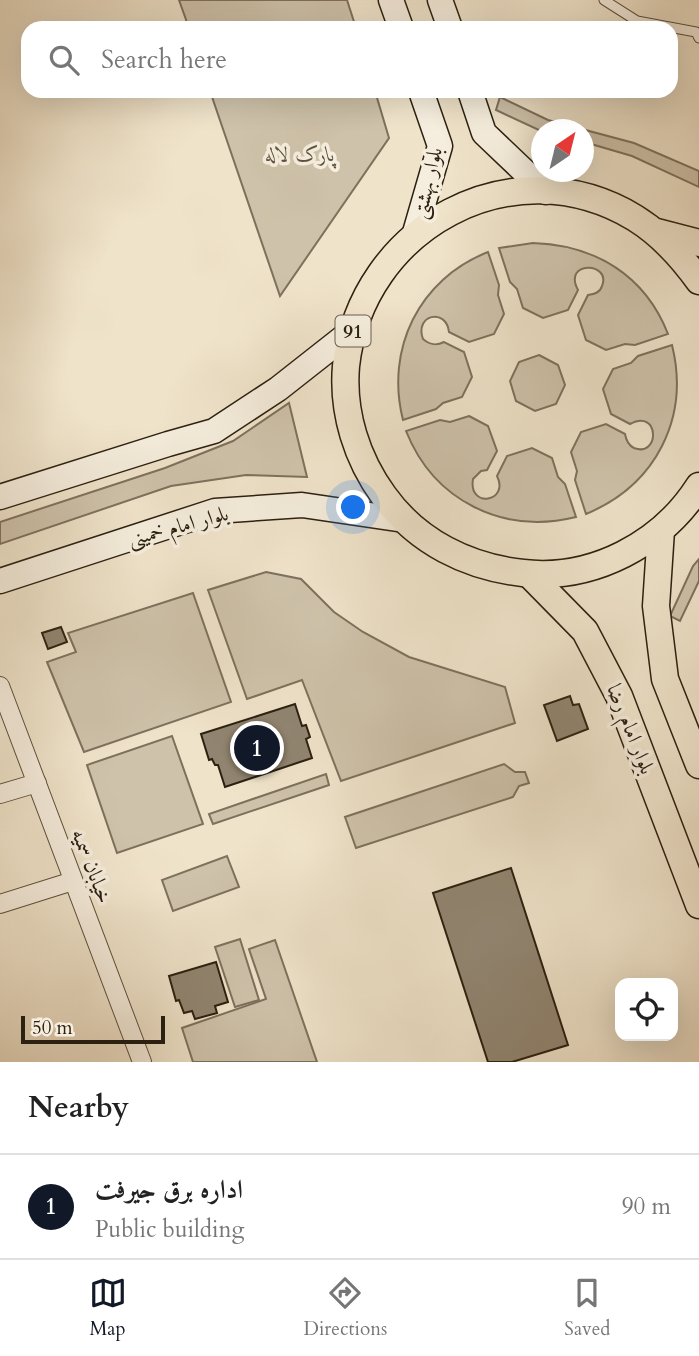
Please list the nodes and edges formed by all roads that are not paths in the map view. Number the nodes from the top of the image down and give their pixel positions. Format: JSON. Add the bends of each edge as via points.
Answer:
{"nodes":[{"id":1,"x":391,"y":0,"type":"edge"},
{"id":2,"x":440,"y":0,"type":"edge"},
{"id":3,"x":604,"y":0,"type":"edge"},
{"id":4,"x":398,"y":21,"type":"edge"},
{"id":5,"x":448,"y":21,"type":"edge"},
{"id":6,"x":637,"y":21,"type":"edge"},
{"id":7,"x":678,"y":29,"type":"edge"},
{"id":8,"x":699,"y":38,"type":"edge"},
{"id":9,"x":423,"y":98,"type":"edge"},
{"id":10,"x":472,"y":98,"type":"edge"},
{"id":11,"x":546,"y":192,"type":"junction"},
{"id":12,"x":653,"y":231,"type":"junction"},
{"id":13,"x":414,"y":236,"type":"junction"},
{"id":14,"x":699,"y":243,"type":"edge"},
{"id":15,"x":699,"y":281,"type":"edge"},
{"id":16,"x":353,"y":330,"type":"junction"},
{"id":17,"x":699,"y":486,"type":"edge"},
{"id":18,"x":0,"y":497,"type":"edge"},
{"id":19,"x":404,"y":520,"type":"junction"},
{"id":20,"x":661,"y":530,"type":"junction"},
{"id":21,"x":529,"y":574,"type":"junction"},
{"id":22,"x":0,"y":581,"type":"edge"},
{"id":23,"x":0,"y":686,"type":"edge"},
{"id":24,"x":699,"y":765,"type":"edge"},
{"id":25,"x":37,"y":783,"type":"junction"},
{"id":26,"x":0,"y":794,"type":"edge"},
{"id":27,"x":74,"y":881,"type":"junction"},
{"id":28,"x":0,"y":904,"type":"edge"},
{"id":29,"x":699,"y":905,"type":"edge"},
{"id":30,"x":142,"y":1062,"type":"edge"}],
"edges":[{"from":1,"to":4,"type":"main road"},
{"from":2,"to":5,"type":"main road"},
{"from":3,"to":6,"type":"lane"},
{"from":7,"to":8,"type":"lane","via":[[695,32]]},
{"from":9,"to":13,"type":"main road","name":"بلوار بهشتی","via":[[440,146]]},
{"from":10,"to":11,"type":"main road","via":[[484,133]]},
{"from":11,"to":12,"type":"main road","number":"91","via":[[602,203]]},
{"from":11,"to":13,"type":"main road","number":"91","via":[[477,201]]},
{"from":12,"to":14,"type":"main road","number":"91"},
{"from":12,"to":15,"type":"main road","number":"91"},
{"from":13,"to":16,"type":"main road","number":"91","via":[[370,288]]},
{"from":16,"to":18,"type":"main road","via":[[278,389],[214,431]]},
{"from":16,"to":19,"type":"main road","number":"91","via":[[346,386],[349,420],[375,484]]},
{"from":17,"to":20,"type":"main road","number":"91"},
{"from":19,"to":21,"type":"main road","number":"91","via":[[462,558]]},
{"from":19,"to":22,"type":"main road","name":"بلوار امام خمینی","via":[[302,505],[215,511]]},
{"from":20,"to":21,"type":"main road","number":"91","via":[[623,555],[597,565]]},
{"from":20,"to":24,"type":"main road","via":[[656,606],[665,679]]},
{"from":21,"to":29,"type":"main road","name":"بلوار امام رضا","via":[[585,631],[619,696]]},
{"from":23,"to":25,"type":"street","name":"خیابان سمیه"},
{"from":25,"to":26,"type":"street"},
{"from":25,"to":27,"type":"street","name":"خیابان سمیه"},
{"from":27,"to":28,"type":"street"},
{"from":27,"to":30,"type":"street","name":"خیابان سمیه"}]}
